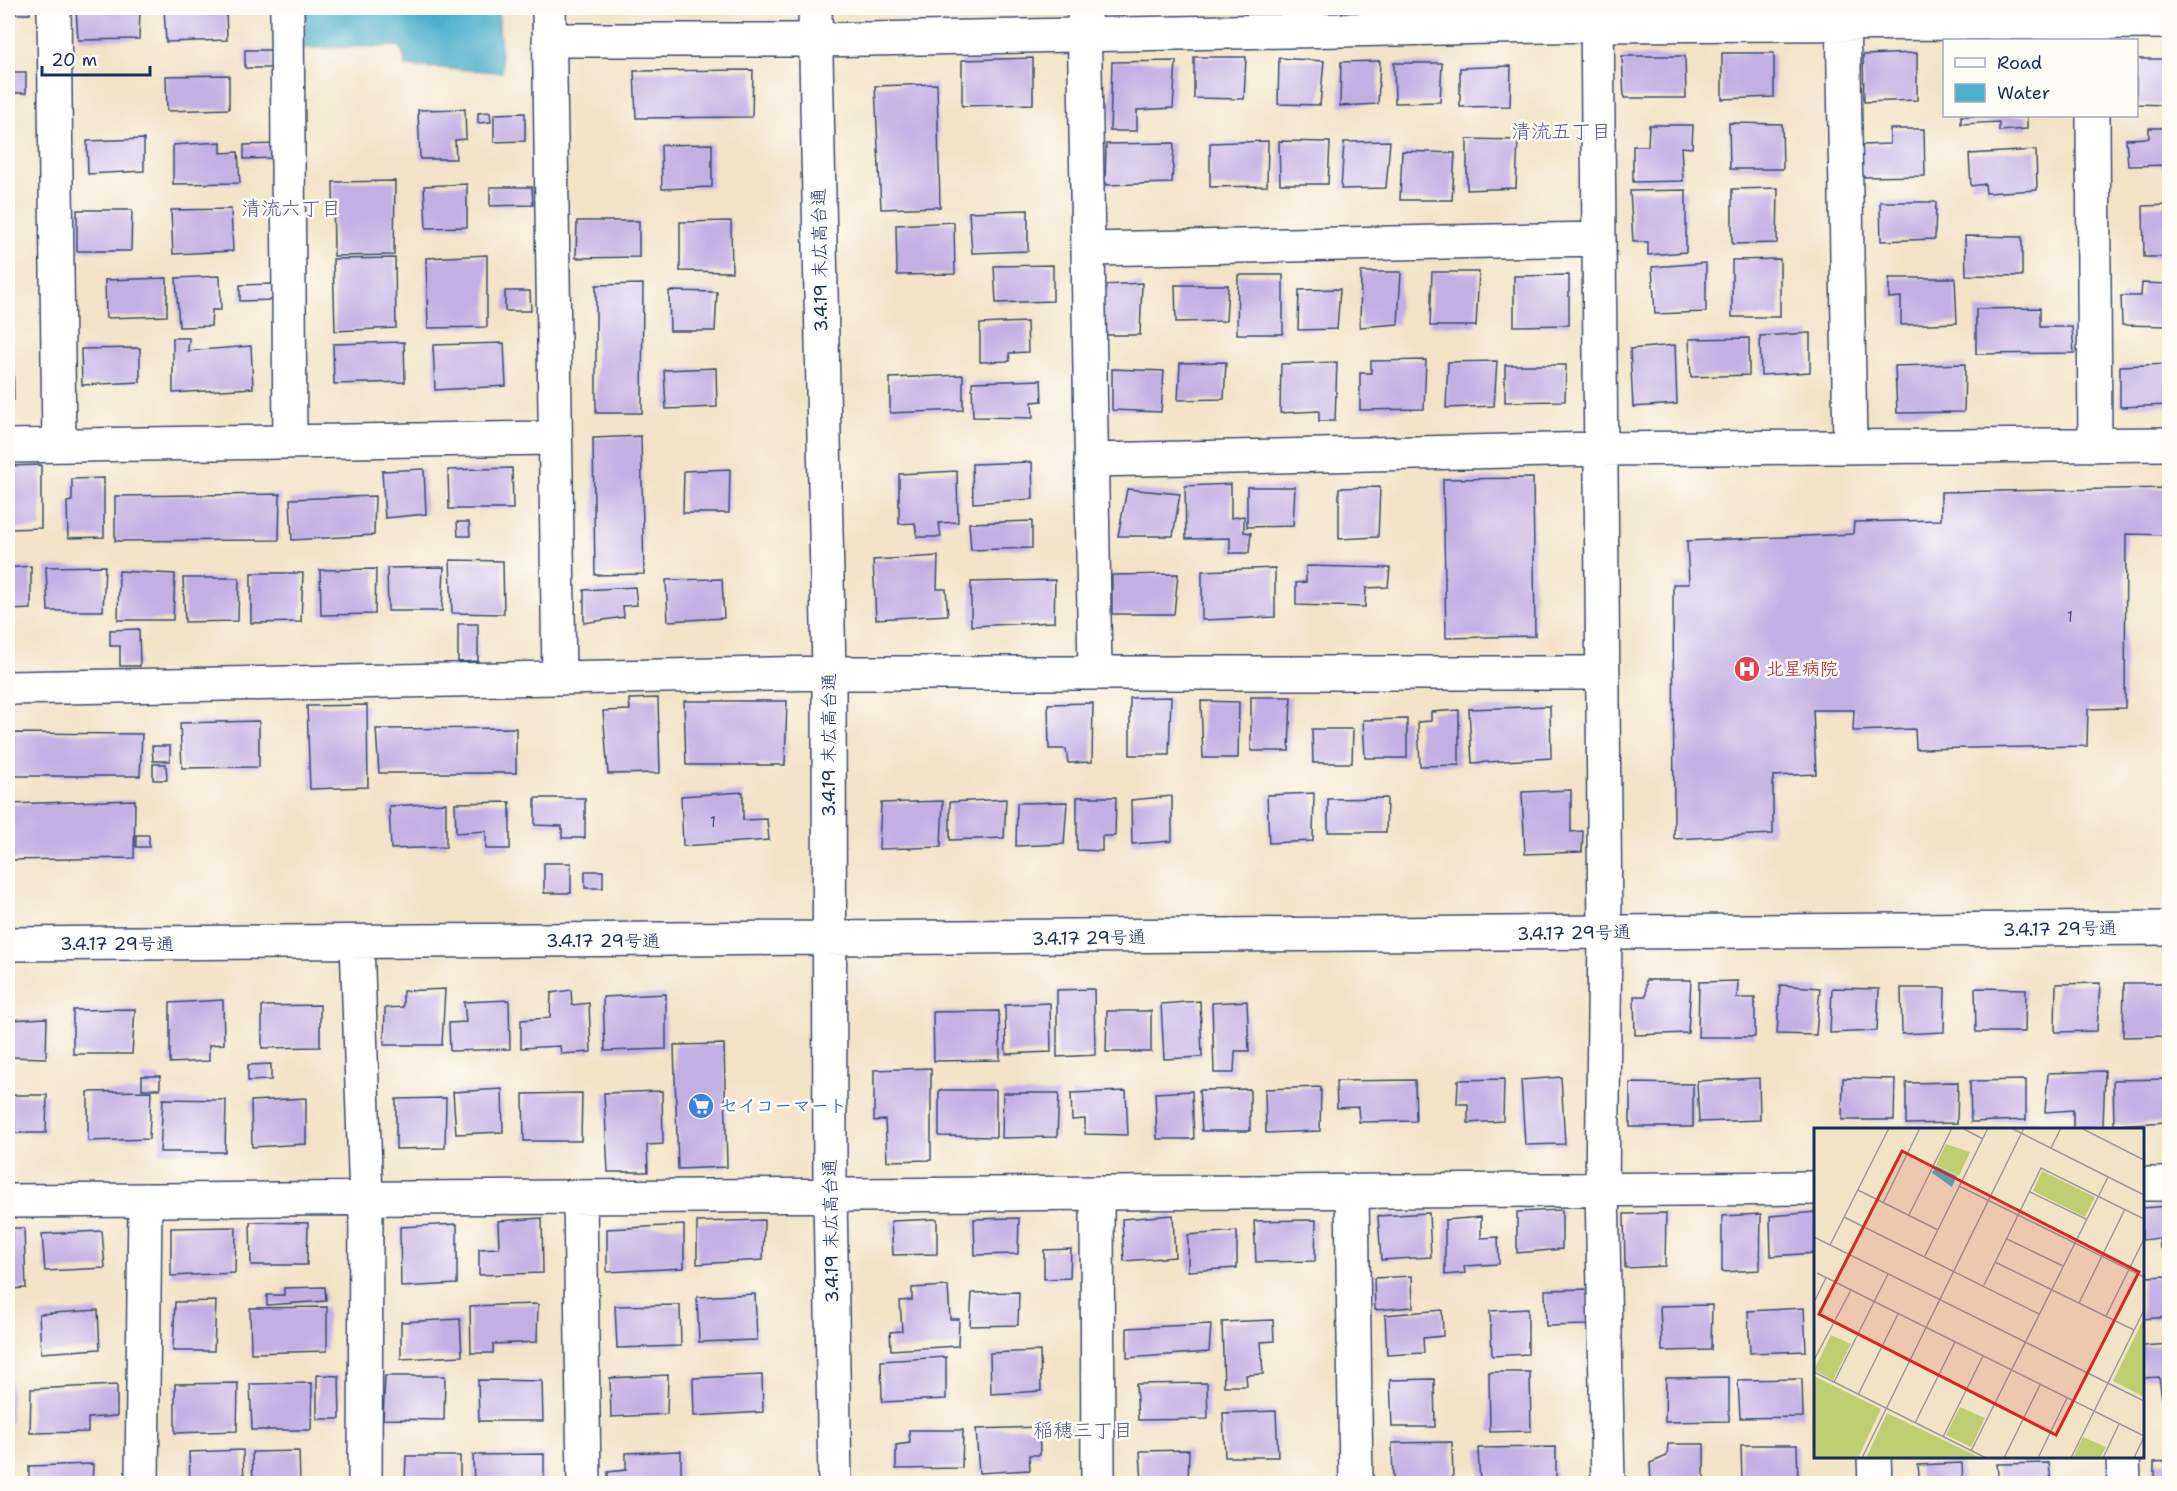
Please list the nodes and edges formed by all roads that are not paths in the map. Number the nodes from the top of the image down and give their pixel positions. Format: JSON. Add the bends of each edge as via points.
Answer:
{"nodes":[{"id":1,"x":54,"y":8,"type":"edge"},
{"id":2,"x":287,"y":8,"type":"edge"},
{"id":3,"x":549,"y":8,"type":"edge"},
{"id":4,"x":815,"y":8,"type":"edge"},
{"id":5,"x":1597,"y":16,"type":"edge"},
{"id":6,"x":1843,"y":16,"type":"edge"},
{"id":7,"x":1084,"y":21,"type":"edge"},
{"id":8,"x":2169,"y":22,"type":"edge"},
{"id":9,"x":2092,"y":23,"type":"edge"},
{"id":10,"x":549,"y":40,"type":"junction"},
{"id":11,"x":816,"y":40,"type":"junction"},
{"id":12,"x":2093,"y":117,"type":"edge"},
{"id":13,"x":1599,"y":239,"type":"junction"},
{"id":14,"x":1088,"y":249,"type":"junction"},
{"id":15,"x":555,"y":438,"type":"junction"},
{"id":16,"x":290,"y":442,"type":"junction"},
{"id":17,"x":2169,"y":444,"type":"edge"},
{"id":18,"x":59,"y":445,"type":"junction"},
{"id":19,"x":2095,"y":445,"type":"junction"},
{"id":20,"x":8,"y":446,"type":"edge"},
{"id":21,"x":1850,"y":447,"type":"junction"},
{"id":22,"x":1601,"y":449,"type":"junction"},
{"id":23,"x":1091,"y":460,"type":"junction"},
{"id":24,"x":1603,"y":672,"type":"junction"},
{"id":25,"x":829,"y":673,"type":"junction"},
{"id":26,"x":1095,"y":673,"type":"junction"},
{"id":27,"x":558,"y":678,"type":"junction"},
{"id":28,"x":8,"y":688,"type":"edge"},
{"id":29,"x":2169,"y":928,"type":"edge"},
{"id":30,"x":1605,"y":933,"type":"junction"},
{"id":31,"x":829,"y":940,"type":"junction"},
{"id":32,"x":357,"y":942,"type":"junction"},
{"id":33,"x":8,"y":944,"type":"edge"},
{"id":34,"x":2144,"y":1184,"type":"edge"},
{"id":35,"x":2169,"y":1184,"type":"edge"},
{"id":36,"x":1814,"y":1188,"type":"edge"},
{"id":37,"x":1602,"y":1189,"type":"junction"},
{"id":38,"x":1352,"y":1191,"type":"junction"},
{"id":39,"x":1097,"y":1193,"type":"junction"},
{"id":40,"x":830,"y":1195,"type":"junction"},
{"id":41,"x":580,"y":1197,"type":"junction"},
{"id":42,"x":366,"y":1199,"type":"junction"},
{"id":43,"x":145,"y":1200,"type":"junction"},
{"id":44,"x":8,"y":1201,"type":"edge"},
{"id":45,"x":1874,"y":1458,"type":"edge"},
{"id":46,"x":2123,"y":1458,"type":"edge"},
{"id":47,"x":142,"y":1484,"type":"edge"},
{"id":48,"x":365,"y":1484,"type":"edge"},
{"id":49,"x":584,"y":1484,"type":"edge"},
{"id":50,"x":835,"y":1484,"type":"edge"},
{"id":51,"x":1098,"y":1484,"type":"edge"},
{"id":52,"x":1356,"y":1484,"type":"edge"},
{"id":53,"x":1608,"y":1484,"type":"edge"},
{"id":54,"x":1875,"y":1484,"type":"edge"},
{"id":55,"x":2124,"y":1484,"type":"edge"}],
"edges":[{"from":1,"to":18,"type":"street"},
{"from":2,"to":16,"type":"street"},
{"from":3,"to":10,"type":"street"},
{"from":4,"to":11,"type":"street","name":"3.4.19 末広高台通"},
{"from":5,"to":6,"type":"street"},
{"from":5,"to":7,"type":"street"},
{"from":5,"to":13,"type":"street"},
{"from":6,"to":9,"type":"street"},
{"from":6,"to":21,"type":"street"},
{"from":7,"to":11,"type":"street"},
{"from":7,"to":14,"type":"street"},
{"from":8,"to":9,"type":"street"},
{"from":10,"to":11,"type":"street"},
{"from":10,"to":15,"type":"street"},
{"from":11,"to":25,"type":"street","name":"3.4.19 末広高台通"},
{"from":12,"to":19,"type":"street"},
{"from":13,"to":14,"type":"street"},
{"from":13,"to":22,"type":"street"},
{"from":14,"to":23,"type":"street"},
{"from":15,"to":16,"type":"street"},
{"from":15,"to":27,"type":"street"},
{"from":16,"to":18,"type":"street"},
{"from":17,"to":19,"type":"street"},
{"from":18,"to":20,"type":"street"},
{"from":19,"to":21,"type":"street"},
{"from":21,"to":22,"type":"street"},
{"from":22,"to":23,"type":"street"},
{"from":22,"to":24,"type":"street"},
{"from":23,"to":26,"type":"street"},
{"from":24,"to":26,"type":"street"},
{"from":24,"to":30,"type":"street"},
{"from":25,"to":26,"type":"street"},
{"from":25,"to":27,"type":"street"},
{"from":25,"to":31,"type":"street","name":"3.4.19 末広高台通"},
{"from":27,"to":28,"type":"street"},
{"from":29,"to":30,"type":"street","name":"3.4.17 29号通"},
{"from":30,"to":31,"type":"street","name":"3.4.17 29号通"},
{"from":30,"to":37,"type":"street"},
{"from":31,"to":32,"type":"street","name":"3.4.17 29号通"},
{"from":31,"to":40,"type":"street","name":"3.4.19 末広高台通"},
{"from":32,"to":33,"type":"street","name":"3.4.17 29号通"},
{"from":32,"to":42,"type":"street"},
{"from":34,"to":35,"type":"street"},
{"from":36,"to":37,"type":"street"},
{"from":37,"to":38,"type":"street"},
{"from":37,"to":53,"type":"street"},
{"from":38,"to":39,"type":"street"},
{"from":38,"to":52,"type":"street"},
{"from":39,"to":40,"type":"street"},
{"from":39,"to":51,"type":"street"},
{"from":40,"to":41,"type":"street"},
{"from":40,"to":50,"type":"street","name":"3.4.19 末広高台通"},
{"from":41,"to":42,"type":"street"},
{"from":41,"to":49,"type":"street"},
{"from":42,"to":43,"type":"street"},
{"from":42,"to":48,"type":"street"},
{"from":43,"to":44,"type":"street"},
{"from":43,"to":47,"type":"street"},
{"from":45,"to":54,"type":"street"},
{"from":46,"to":55,"type":"street"}]}
